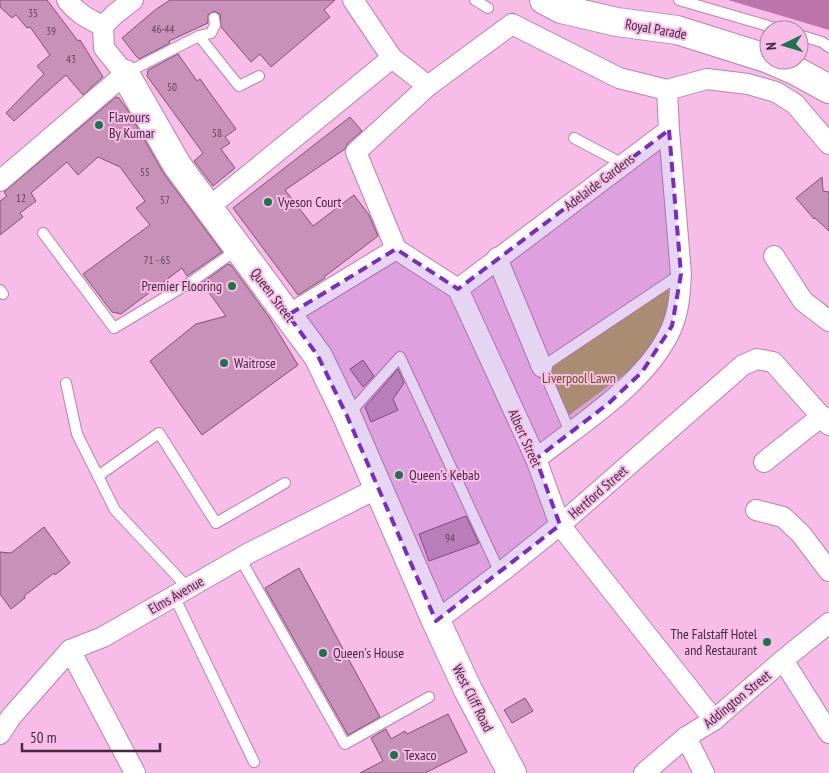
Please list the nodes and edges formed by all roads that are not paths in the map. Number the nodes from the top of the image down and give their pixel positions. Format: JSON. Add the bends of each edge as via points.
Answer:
{"nodes":[{"id":1,"x":67,"y":0,"type":"edge"},
{"id":2,"x":133,"y":0,"type":"edge"},
{"id":3,"x":353,"y":0,"type":"edge"},
{"id":4,"x":475,"y":0,"type":"edge"},
{"id":5,"x":544,"y":0,"type":"edge"},
{"id":6,"x":679,"y":0,"type":"edge"},
{"id":7,"x":488,"y":8,"type":"dead end"},
{"id":8,"x":214,"y":18,"type":"dead end"},
{"id":9,"x":759,"y":23,"type":"edge"},
{"id":10,"x":103,"y":26,"type":"junction"},
{"id":11,"x":199,"y":36,"type":"junction"},
{"id":12,"x":809,"y":38,"type":"edge"},
{"id":13,"x":829,"y":47,"type":"edge"},
{"id":14,"x":759,"y":56,"type":"edge"},
{"id":15,"x":392,"y":58,"type":"junction"},
{"id":16,"x":796,"y":70,"type":"edge"},
{"id":17,"x":125,"y":74,"type":"junction"},
{"id":18,"x":259,"y":76,"type":"dead end"},
{"id":19,"x":428,"y":86,"type":"junction"},
{"id":20,"x":829,"y":89,"type":"edge"},
{"id":21,"x":667,"y":90,"type":"junction"},
{"id":22,"x":669,"y":130,"type":"junction"},
{"id":23,"x":574,"y":138,"type":"dead end"},
{"id":24,"x":829,"y":144,"type":"edge"},
{"id":25,"x":623,"y":164,"type":"junction"},
{"id":26,"x":0,"y":181,"type":"edge"},
{"id":27,"x":208,"y":208,"type":"junction"},
{"id":28,"x":43,"y":233,"type":"dead end"},
{"id":29,"x":239,"y":249,"type":"junction"},
{"id":30,"x":396,"y":249,"type":"junction"},
{"id":31,"x":774,"y":256,"type":"dead end"},
{"id":32,"x":498,"y":258,"type":"junction"},
{"id":33,"x":681,"y":274,"type":"junction"},
{"id":34,"x":458,"y":289,"type":"junction"},
{"id":35,"x":288,"y":315,"type":"junction"},
{"id":36,"x":829,"y":321,"type":"edge"},
{"id":37,"x":542,"y":367,"type":"junction"},
{"id":38,"x":66,"y":383,"type":"dead end"},
{"id":39,"x":347,"y":416,"type":"junction"},
{"id":40,"x":826,"y":420,"type":"edge"},
{"id":41,"x":570,"y":432,"type":"junction"},
{"id":42,"x":536,"y":459,"type":"junction"},
{"id":43,"x":764,"y":462,"type":"dead end"},
{"id":44,"x":98,"y":476,"type":"junction"},
{"id":45,"x":285,"y":483,"type":"dead end"},
{"id":46,"x":378,"y":488,"type":"junction"},
{"id":47,"x":756,"y":510,"type":"dead end"},
{"id":48,"x":560,"y":525,"type":"junction"},
{"id":49,"x":240,"y":558,"type":"junction"},
{"id":50,"x":829,"y":571,"type":"edge"},
{"id":51,"x":500,"y":573,"type":"junction"},
{"id":52,"x":181,"y":592,"type":"junction"},
{"id":53,"x":436,"y":622,"type":"junction"},
{"id":54,"x":829,"y":623,"type":"edge"},
{"id":55,"x":70,"y":650,"type":"junction"},
{"id":56,"x":784,"y":660,"type":"junction"},
{"id":57,"x":429,"y":698,"type":"dead end"},
{"id":58,"x":6,"y":712,"type":"edge"},
{"id":59,"x":714,"y":720,"type":"junction"},
{"id":60,"x":829,"y":733,"type":"edge"},
{"id":61,"x":0,"y":734,"type":"edge"},
{"id":62,"x":686,"y":737,"type":"junction"},
{"id":63,"x":254,"y":762,"type":"dead end"},
{"id":64,"x":135,"y":773,"type":"edge"},
{"id":65,"x":512,"y":773,"type":"edge"},
{"id":66,"x":644,"y":773,"type":"edge"},
{"id":67,"x":704,"y":773,"type":"edge"}],
"edges":[{"from":1,"to":10,"type":"street","via":[[84,17]]},
{"from":2,"to":10,"type":"street"},
{"from":3,"to":15,"type":"street"},
{"from":4,"to":7,"type":"lane"},
{"from":5,"to":14,"type":"street","name":"Royal Parade","via":[[561,8],[617,22],[677,30]]},
{"from":6,"to":9,"type":"lane"},
{"from":8,"to":11,"type":"lane","via":[[211,33]]},
{"from":10,"to":17,"type":"street","name":"Queen Street","via":[[104,48]]},
{"from":11,"to":17,"type":"lane"},
{"from":11,"to":18,"type":"lane","via":[[239,86]]},
{"from":12,"to":13,"type":"lane"},
{"from":15,"to":19,"type":"street"},
{"from":15,"to":27,"type":"street"},
{"from":16,"to":20,"type":"street","name":"Royal Parade"},
{"from":17,"to":26,"type":"street"},
{"from":17,"to":27,"type":"street","name":"Queen Street","via":[[177,166]]},
{"from":19,"to":21,"type":"street","via":[[512,24],[619,78]]},
{"from":19,"to":30,"type":"street","via":[[356,152]]},
{"from":21,"to":22,"type":"street"},
{"from":21,"to":24,"type":"street","via":[[707,80],[748,84],[776,92],[795,104]]},
{"from":22,"to":25,"type":"street","name":"Adelaide Gardens"},
{"from":22,"to":33,"type":"street"},
{"from":23,"to":25,"type":"lane"},
{"from":25,"to":32,"type":"street","name":"Adelaide Gardens"},
{"from":27,"to":29,"type":"street","name":"Queen Street"},
{"from":28,"to":29,"type":"lane","via":[[114,328]]},
{"from":29,"to":35,"type":"street","name":"Queen Street"},
{"from":30,"to":34,"type":"street"},
{"from":30,"to":35,"type":"street"},
{"from":31,"to":36,"type":"street","via":[[803,301]]},
{"from":32,"to":34,"type":"street","name":"Adelaide Gardens"},
{"from":32,"to":37,"type":"street"},
{"from":33,"to":37,"type":"lane"},
{"from":33,"to":41,"type":"street","via":[[672,326],[654,358],[609,403]]},
{"from":34,"to":42,"type":"street","name":"Albert Street"},
{"from":35,"to":39,"type":"street","name":"Queen Street","via":[[318,356]]},
{"from":37,"to":41,"type":"lane"},
{"from":38,"to":44,"type":"lane","via":[[77,434]]},
{"from":39,"to":46,"type":"street","name":"Queen Street"},
{"from":39,"to":51,"type":"lane","via":[[400,357]]},
{"from":40,"to":43,"type":"street"},
{"from":40,"to":48,"type":"street","name":"Hertford Street","via":[[774,362],[756,359],[743,365]]},
{"from":41,"to":42,"type":"street"},
{"from":42,"to":48,"type":"street","name":"Albert Street"},
{"from":44,"to":45,"type":"lane","via":[[159,433],[216,523]]},
{"from":44,"to":52,"type":"lane","via":[[115,510]]},
{"from":46,"to":49,"type":"street","name":"Elms Avenue"},
{"from":46,"to":53,"type":"street","name":"Queen Street"},
{"from":47,"to":50,"type":"street","via":[[783,517],[801,534]]},
{"from":48,"to":51,"type":"street","name":"Hertford Street"},
{"from":48,"to":59,"type":"street","name":"Albert Street"},
{"from":49,"to":52,"type":"street","name":"Elms Avenue"},
{"from":49,"to":57,"type":"lane","via":[[345,744]]},
{"from":51,"to":53,"type":"street","name":"Hertford Street"},
{"from":52,"to":55,"type":"street","name":"Elms Avenue","via":[[103,637]]},
{"from":52,"to":63,"type":"lane"},
{"from":53,"to":65,"type":"street","name":"West Cliff Road"},
{"from":54,"to":56,"type":"street","name":"Addington Street"},
{"from":55,"to":58,"type":"street","name":"Elms Avenue"},
{"from":55,"to":64,"type":"street"},
{"from":56,"to":59,"type":"street","name":"Addington Street"},
{"from":56,"to":60,"type":"street"},
{"from":58,"to":61,"type":"street","name":"Elms Avenue"},
{"from":59,"to":62,"type":"street","name":"Addington Street"},
{"from":62,"to":66,"type":"street","name":"Addington Street"},
{"from":62,"to":67,"type":"street"}]}
